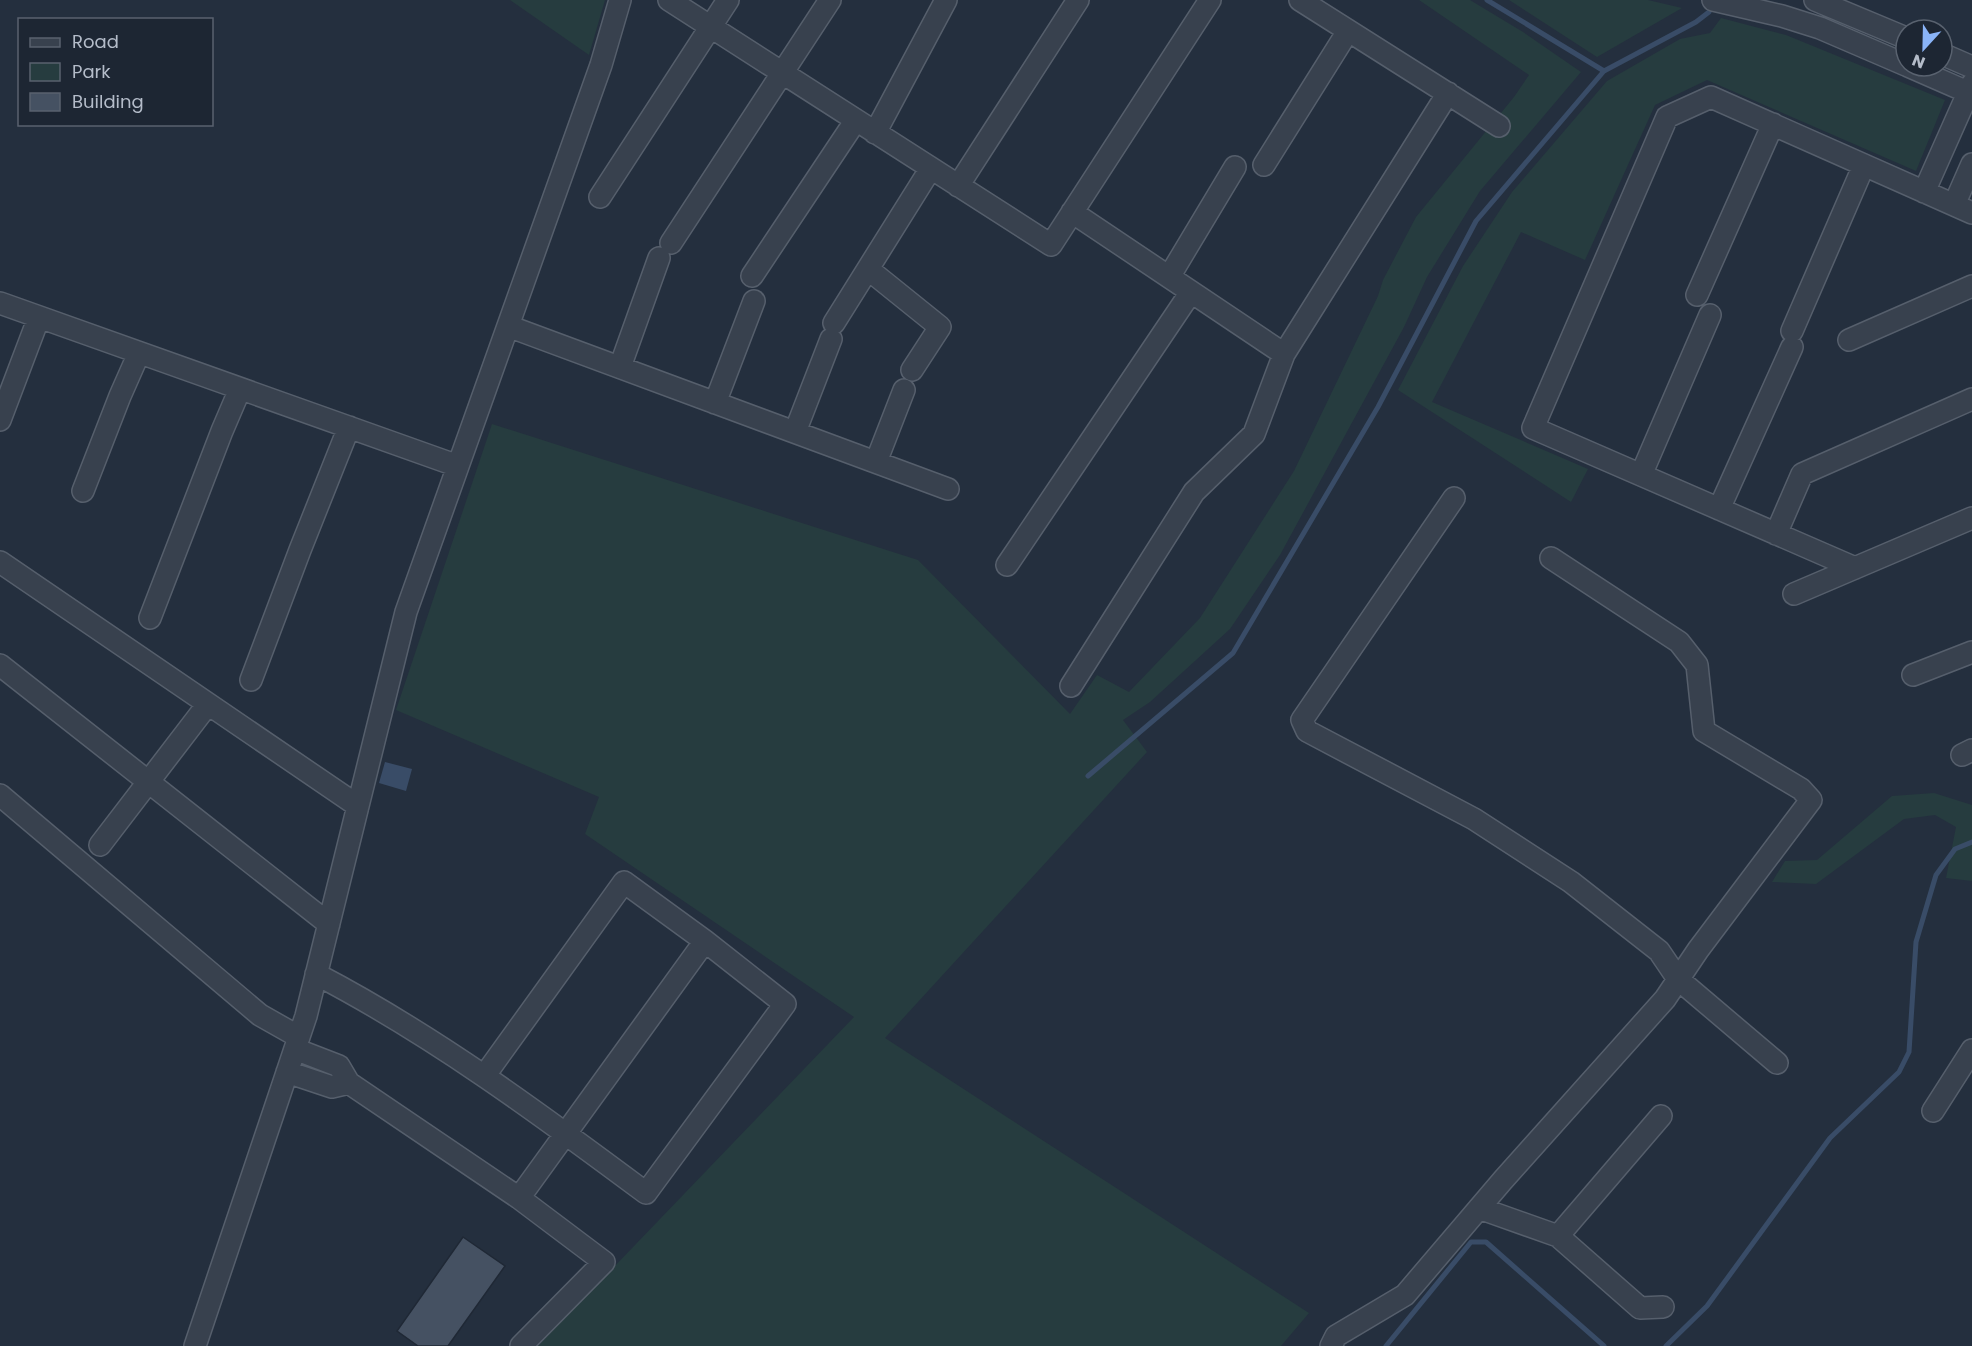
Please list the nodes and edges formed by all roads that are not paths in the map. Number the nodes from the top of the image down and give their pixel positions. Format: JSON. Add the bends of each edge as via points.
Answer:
{"nodes":[{"id":1,"x":620,"y":0,"type":"edge"},
{"id":2,"x":669,"y":0,"type":"edge"},
{"id":3,"x":728,"y":0,"type":"edge"},
{"id":4,"x":830,"y":0,"type":"edge"},
{"id":5,"x":946,"y":0,"type":"edge"},
{"id":6,"x":1078,"y":0,"type":"edge"},
{"id":7,"x":1210,"y":0,"type":"edge"},
{"id":8,"x":1300,"y":0,"type":"edge"},
{"id":9,"x":1713,"y":0,"type":"edge"},
{"id":10,"x":1815,"y":0,"type":"edge"},
{"id":11,"x":711,"y":27,"type":"junction"},
{"id":12,"x":1348,"y":31,"type":"junction"},
{"id":13,"x":1894,"y":33,"type":"edge"},
{"id":14,"x":1894,"y":60,"type":"edge"},
{"id":15,"x":1954,"y":64,"type":"edge"},
{"id":16,"x":782,"y":73,"type":"junction"},
{"id":17,"x":1954,"y":75,"type":"edge"},
{"id":18,"x":1971,"y":78,"type":"edge"},
{"id":19,"x":1448,"y":93,"type":"junction"},
{"id":20,"x":856,"y":120,"type":"junction"},
{"id":21,"x":1773,"y":124,"type":"junction"},
{"id":22,"x":1499,"y":126,"type":"dead end"},
{"id":23,"x":876,"y":133,"type":"junction"},
{"id":24,"x":1972,"y":164,"type":"edge"},
{"id":25,"x":1264,"y":165,"type":"dead end"},
{"id":26,"x":1864,"y":165,"type":"junction"},
{"id":27,"x":1236,"y":167,"type":"dead end"},
{"id":28,"x":931,"y":168,"type":"junction"},
{"id":29,"x":958,"y":186,"type":"junction"},
{"id":30,"x":1924,"y":192,"type":"junction"},
{"id":31,"x":600,"y":198,"type":"dead end"},
{"id":32,"x":1963,"y":209,"type":"edge"},
{"id":33,"x":1072,"y":213,"type":"junction"},
{"id":34,"x":868,"y":269,"type":"junction"},
{"id":35,"x":753,"y":276,"type":"dead end"},
{"id":36,"x":1169,"y":277,"type":"junction"},
{"id":37,"x":1972,"y":286,"type":"edge"},
{"id":38,"x":1191,"y":292,"type":"junction"},
{"id":39,"x":1697,"y":294,"type":"dead end"},
{"id":40,"x":754,"y":300,"type":"dead end"},
{"id":41,"x":0,"y":303,"type":"edge"},
{"id":42,"x":1710,"y":315,"type":"dead end"},
{"id":43,"x":39,"y":317,"type":"junction"},
{"id":44,"x":508,"y":326,"type":"junction"},
{"id":45,"x":1848,"y":340,"type":"dead end"},
{"id":46,"x":139,"y":353,"type":"junction"},
{"id":47,"x":1284,"y":354,"type":"junction"},
{"id":48,"x":620,"y":367,"type":"junction"},
{"id":49,"x":912,"y":370,"type":"dead end"},
{"id":50,"x":240,"y":388,"type":"junction"},
{"id":51,"x":904,"y":390,"type":"dead end"},
{"id":52,"x":1972,"y":399,"type":"edge"},
{"id":53,"x":715,"y":402,"type":"junction"},
{"id":54,"x":0,"y":420,"type":"edge"},
{"id":55,"x":349,"y":428,"type":"junction"},
{"id":56,"x":795,"y":432,"type":"junction"},
{"id":57,"x":876,"y":462,"type":"junction"},
{"id":58,"x":458,"y":466,"type":"junction"},
{"id":59,"x":1641,"y":475,"type":"junction"},
{"id":60,"x":948,"y":489,"type":"dead end"},
{"id":61,"x":83,"y":491,"type":"dead end"},
{"id":62,"x":1454,"y":498,"type":"dead end"},
{"id":63,"x":1719,"y":509,"type":"junction"},
{"id":64,"x":1972,"y":518,"type":"edge"},
{"id":65,"x":1776,"y":534,"type":"junction"},
{"id":66,"x":1551,"y":558,"type":"dead end"},
{"id":67,"x":0,"y":562,"type":"edge"},
{"id":68,"x":1007,"y":565,"type":"dead end"},
{"id":69,"x":1855,"y":568,"type":"junction"},
{"id":70,"x":1794,"y":594,"type":"dead end"},
{"id":71,"x":150,"y":618,"type":"dead end"},
{"id":72,"x":1972,"y":652,"type":"edge"},
{"id":73,"x":0,"y":665,"type":"edge"},
{"id":74,"x":1913,"y":675,"type":"dead end"},
{"id":75,"x":250,"y":680,"type":"dead end"},
{"id":76,"x":1071,"y":686,"type":"dead end"},
{"id":77,"x":208,"y":704,"type":"junction"},
{"id":78,"x":148,"y":782,"type":"junction"},
{"id":79,"x":0,"y":795,"type":"edge"},
{"id":80,"x":358,"y":806,"type":"junction"},
{"id":81,"x":100,"y":844,"type":"dead end"},
{"id":82,"x":328,"y":924,"type":"junction"},
{"id":83,"x":705,"y":941,"type":"junction"},
{"id":84,"x":316,"y":974,"type":"junction"},
{"id":85,"x":1678,"y":979,"type":"junction"},
{"id":86,"x":297,"y":1043,"type":"junction"},
{"id":87,"x":1972,"y":1050,"type":"edge"},
{"id":88,"x":1777,"y":1063,"type":"dead end"},
{"id":89,"x":287,"y":1072,"type":"junction"},
{"id":90,"x":485,"y":1075,"type":"junction"},
{"id":91,"x":349,"y":1083,"type":"junction"},
{"id":92,"x":1933,"y":1111,"type":"dead end"},
{"id":93,"x":1661,"y":1116,"type":"dead end"},
{"id":94,"x":566,"y":1133,"type":"junction"},
{"id":95,"x":519,"y":1198,"type":"junction"},
{"id":96,"x":1479,"y":1208,"type":"junction"},
{"id":97,"x":1558,"y":1236,"type":"junction"},
{"id":98,"x":1663,"y":1307,"type":"dead end"},
{"id":99,"x":195,"y":1346,"type":"edge"},
{"id":100,"x":521,"y":1346,"type":"edge"},
{"id":101,"x":1331,"y":1346,"type":"edge"}],
"edges":[{"from":1,"to":44,"type":"street","via":[[601,65]]},
{"from":2,"to":11,"type":"street"},
{"from":3,"to":11,"type":"street"},
{"from":4,"to":16,"type":"street"},
{"from":5,"to":23,"type":"street"},
{"from":6,"to":29,"type":"street"},
{"from":7,"to":33,"type":"street"},
{"from":8,"to":12,"type":"street"},
{"from":9,"to":14,"type":"street","via":[[1820,28]]},
{"from":10,"to":13,"type":"street"},
{"from":11,"to":16,"type":"street"},
{"from":11,"to":31,"type":"street"},
{"from":12,"to":19,"type":"street"},
{"from":12,"to":25,"type":"street"},
{"from":15,"to":18,"type":"street"},
{"from":16,"to":20,"type":"street"},
{"from":16,"to":48,"type":"street","via":[[665,251]]},
{"from":17,"to":18,"type":"street"},
{"from":18,"to":30,"type":"street"},
{"from":19,"to":22,"type":"street"},
{"from":19,"to":47,"type":"street"},
{"from":20,"to":23,"type":"street"},
{"from":20,"to":35,"type":"street"},
{"from":21,"to":26,"type":"street"},
{"from":21,"to":39,"type":"street"},
{"from":21,"to":59,"type":"street","via":[[1711,97],[1667,117],[1533,428]]},
{"from":23,"to":28,"type":"street"},
{"from":24,"to":32,"type":"street"},
{"from":26,"to":30,"type":"street"},
{"from":26,"to":63,"type":"street"},
{"from":27,"to":36,"type":"street"},
{"from":28,"to":29,"type":"street"},
{"from":28,"to":34,"type":"street"},
{"from":29,"to":33,"type":"street","via":[[1051,245]]},
{"from":30,"to":32,"type":"street"},
{"from":33,"to":36,"type":"street"},
{"from":34,"to":49,"type":"street","via":[[940,327]]},
{"from":34,"to":56,"type":"street","via":[[832,331]]},
{"from":36,"to":38,"type":"street"},
{"from":37,"to":45,"type":"street"},
{"from":38,"to":47,"type":"street"},
{"from":38,"to":68,"type":"street"},
{"from":40,"to":53,"type":"street"},
{"from":41,"to":43,"type":"street"},
{"from":42,"to":59,"type":"street"},
{"from":43,"to":46,"type":"street"},
{"from":43,"to":54,"type":"street"},
{"from":44,"to":48,"type":"street"},
{"from":44,"to":58,"type":"street"},
{"from":46,"to":50,"type":"street"},
{"from":46,"to":61,"type":"street"},
{"from":47,"to":76,"type":"street","via":[[1254,434],[1194,492]]},
{"from":48,"to":53,"type":"street"},
{"from":50,"to":55,"type":"street"},
{"from":50,"to":71,"type":"street"},
{"from":51,"to":57,"type":"street"},
{"from":52,"to":65,"type":"street","via":[[1802,474]]},
{"from":53,"to":56,"type":"street"},
{"from":55,"to":58,"type":"street"},
{"from":55,"to":75,"type":"street"},
{"from":56,"to":57,"type":"street"},
{"from":57,"to":60,"type":"street"},
{"from":58,"to":80,"type":"street","via":[[406,612]]},
{"from":59,"to":63,"type":"street"},
{"from":62,"to":85,"type":"street","via":[[1302,720],[1306,731],[1474,819],[1571,882],[1659,951]]},
{"from":63,"to":65,"type":"street"},
{"from":64,"to":69,"type":"street"},
{"from":65,"to":69,"type":"street"},
{"from":66,"to":85,"type":"street","via":[[1679,642],[1697,665],[1704,731],[1801,789],[1811,800]]},
{"from":67,"to":77,"type":"street"},
{"from":69,"to":70,"type":"street"},
{"from":72,"to":74,"type":"street"},
{"from":73,"to":78,"type":"street"},
{"from":77,"to":78,"type":"street"},
{"from":77,"to":80,"type":"street"},
{"from":78,"to":81,"type":"street"},
{"from":78,"to":82,"type":"street"},
{"from":79,"to":86,"type":"street"},
{"from":80,"to":82,"type":"street"},
{"from":82,"to":84,"type":"street"},
{"from":83,"to":90,"type":"street","via":[[624,882]]},
{"from":83,"to":94,"type":"street"},
{"from":83,"to":94,"type":"street","via":[[785,1004],[646,1193]]},
{"from":84,"to":86,"type":"street"},
{"from":84,"to":90,"type":"street"},
{"from":85,"to":88,"type":"street"},
{"from":85,"to":96,"type":"street","via":[[1665,999]]},
{"from":86,"to":89,"type":"street"},
{"from":86,"to":91,"type":"street","via":[[339,1066]]},
{"from":87,"to":92,"type":"street"},
{"from":89,"to":91,"type":"street","via":[[332,1087]]},
{"from":89,"to":99,"type":"street"},
{"from":90,"to":94,"type":"street"},
{"from":91,"to":95,"type":"street"},
{"from":93,"to":97,"type":"street"},
{"from":94,"to":95,"type":"street"},
{"from":95,"to":100,"type":"street","via":[[604,1262]]},
{"from":96,"to":97,"type":"street"},
{"from":96,"to":101,"type":"street","via":[[1405,1295],[1336,1336]]},
{"from":97,"to":98,"type":"street","via":[[1640,1308]]}]}
